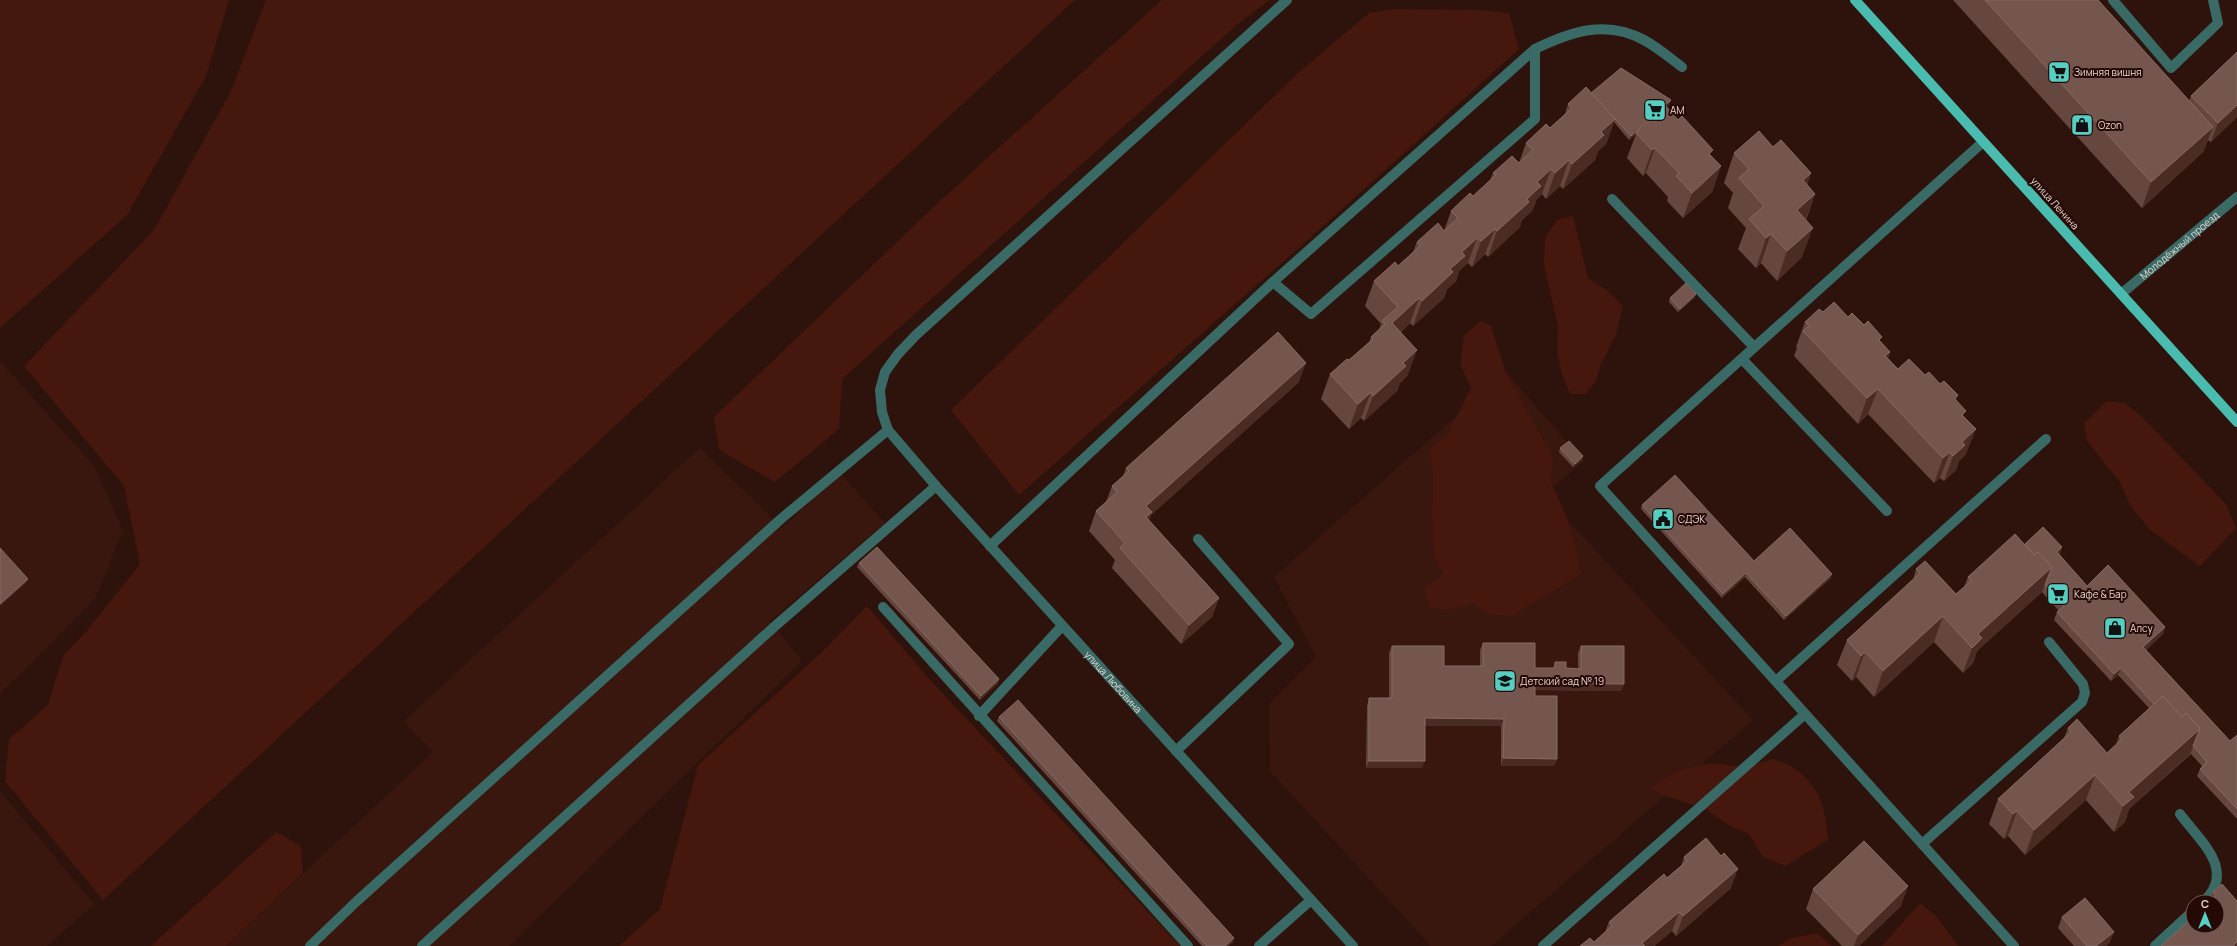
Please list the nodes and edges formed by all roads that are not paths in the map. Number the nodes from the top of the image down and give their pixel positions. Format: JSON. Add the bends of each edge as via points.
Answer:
{"nodes":[{"id":1,"x":1287,"y":0,"type":"edge"},
{"id":2,"x":1855,"y":0,"type":"edge"},
{"id":3,"x":2113,"y":0,"type":"edge"},
{"id":4,"x":2213,"y":0,"type":"edge"},
{"id":5,"x":1535,"y":49,"type":"junction"},
{"id":6,"x":1682,"y":67,"type":"dead end"},
{"id":7,"x":1983,"y":142,"type":"junction"},
{"id":8,"x":2237,"y":197,"type":"edge"},
{"id":9,"x":1612,"y":199,"type":"dead end"},
{"id":10,"x":1273,"y":282,"type":"junction"},
{"id":11,"x":2121,"y":294,"type":"junction"},
{"id":12,"x":1754,"y":347,"type":"junction"},
{"id":13,"x":1742,"y":358,"type":"junction"},
{"id":14,"x":2237,"y":422,"type":"edge"},
{"id":15,"x":888,"y":430,"type":"junction"},
{"id":16,"x":2046,"y":439,"type":"dead end"},
{"id":17,"x":936,"y":486,"type":"junction"},
{"id":18,"x":1886,"y":511,"type":"dead end"},
{"id":19,"x":1198,"y":539,"type":"dead end"},
{"id":20,"x":990,"y":546,"type":"junction"},
{"id":21,"x":883,"y":607,"type":"dead end"},
{"id":22,"x":1062,"y":626,"type":"junction"},
{"id":23,"x":2049,"y":642,"type":"dead end"},
{"id":24,"x":1776,"y":681,"type":"junction"},
{"id":25,"x":1805,"y":714,"type":"junction"},
{"id":26,"x":979,"y":716,"type":"junction"},
{"id":27,"x":1176,"y":751,"type":"junction"},
{"id":28,"x":2180,"y":814,"type":"dead end"},
{"id":29,"x":1922,"y":844,"type":"junction"},
{"id":30,"x":2212,"y":894,"type":"edge"},
{"id":31,"x":1311,"y":900,"type":"junction"},
{"id":32,"x":2185,"y":918,"type":"edge"},
{"id":33,"x":310,"y":946,"type":"edge"},
{"id":34,"x":422,"y":946,"type":"edge"},
{"id":35,"x":1188,"y":946,"type":"edge"},
{"id":36,"x":1259,"y":946,"type":"edge"},
{"id":37,"x":1353,"y":946,"type":"edge"},
{"id":38,"x":1544,"y":946,"type":"edge"},
{"id":39,"x":2014,"y":946,"type":"edge"},
{"id":40,"x":2155,"y":946,"type":"edge"}],
"edges":[{"from":1,"to":15,"type":"street","name":"улица Любовина","via":[[902,349],[885,372],[880,390],[882,412]]},
{"from":2,"to":7,"type":"main road","name":"улица Ленина"},
{"from":3,"to":4,"type":"street","via":[[2172,68],[2218,23]]},
{"from":5,"to":6,"type":"street","via":[[1562,35],[1594,28],[1644,39]]},
{"from":5,"to":10,"type":"street"},
{"from":5,"to":10,"type":"street","via":[[1535,119],[1311,314]]},
{"from":7,"to":11,"type":"main road","name":"улица Ленина"},
{"from":7,"to":12,"type":"street"},
{"from":8,"to":11,"type":"street","name":"Молодёжный проезд"},
{"from":9,"to":12,"type":"street"},
{"from":10,"to":20,"type":"street"},
{"from":11,"to":14,"type":"main road","name":"улица Ленина"},
{"from":12,"to":13,"type":"street"},
{"from":13,"to":18,"type":"street"},
{"from":13,"to":24,"type":"street","via":[[1600,486]]},
{"from":15,"to":17,"type":"street","name":"улица Любовина"},
{"from":15,"to":33,"type":"street","via":[[782,518]]},
{"from":16,"to":24,"type":"street"},
{"from":17,"to":20,"type":"street","name":"улица Любовина"},
{"from":17,"to":34,"type":"street","via":[[774,627]]},
{"from":19,"to":27,"type":"street","via":[[1289,644]]},
{"from":20,"to":22,"type":"street","name":"улица Любовина"},
{"from":21,"to":26,"type":"street"},
{"from":22,"to":26,"type":"street"},
{"from":22,"to":27,"type":"street","name":"улица Любовина"},
{"from":23,"to":29,"type":"street","via":[[2084,684],[2082,702]]},
{"from":24,"to":25,"type":"street"},
{"from":25,"to":29,"type":"street"},
{"from":25,"to":38,"type":"street"},
{"from":26,"to":35,"type":"street"},
{"from":27,"to":31,"type":"street","name":"улица Любовина"},
{"from":28,"to":30,"type":"street","via":[[2215,860],[2218,876]]},
{"from":29,"to":39,"type":"street"},
{"from":31,"to":36,"type":"street"},
{"from":31,"to":37,"type":"street","name":"улица Любовина"},
{"from":32,"to":40,"type":"street"}]}
